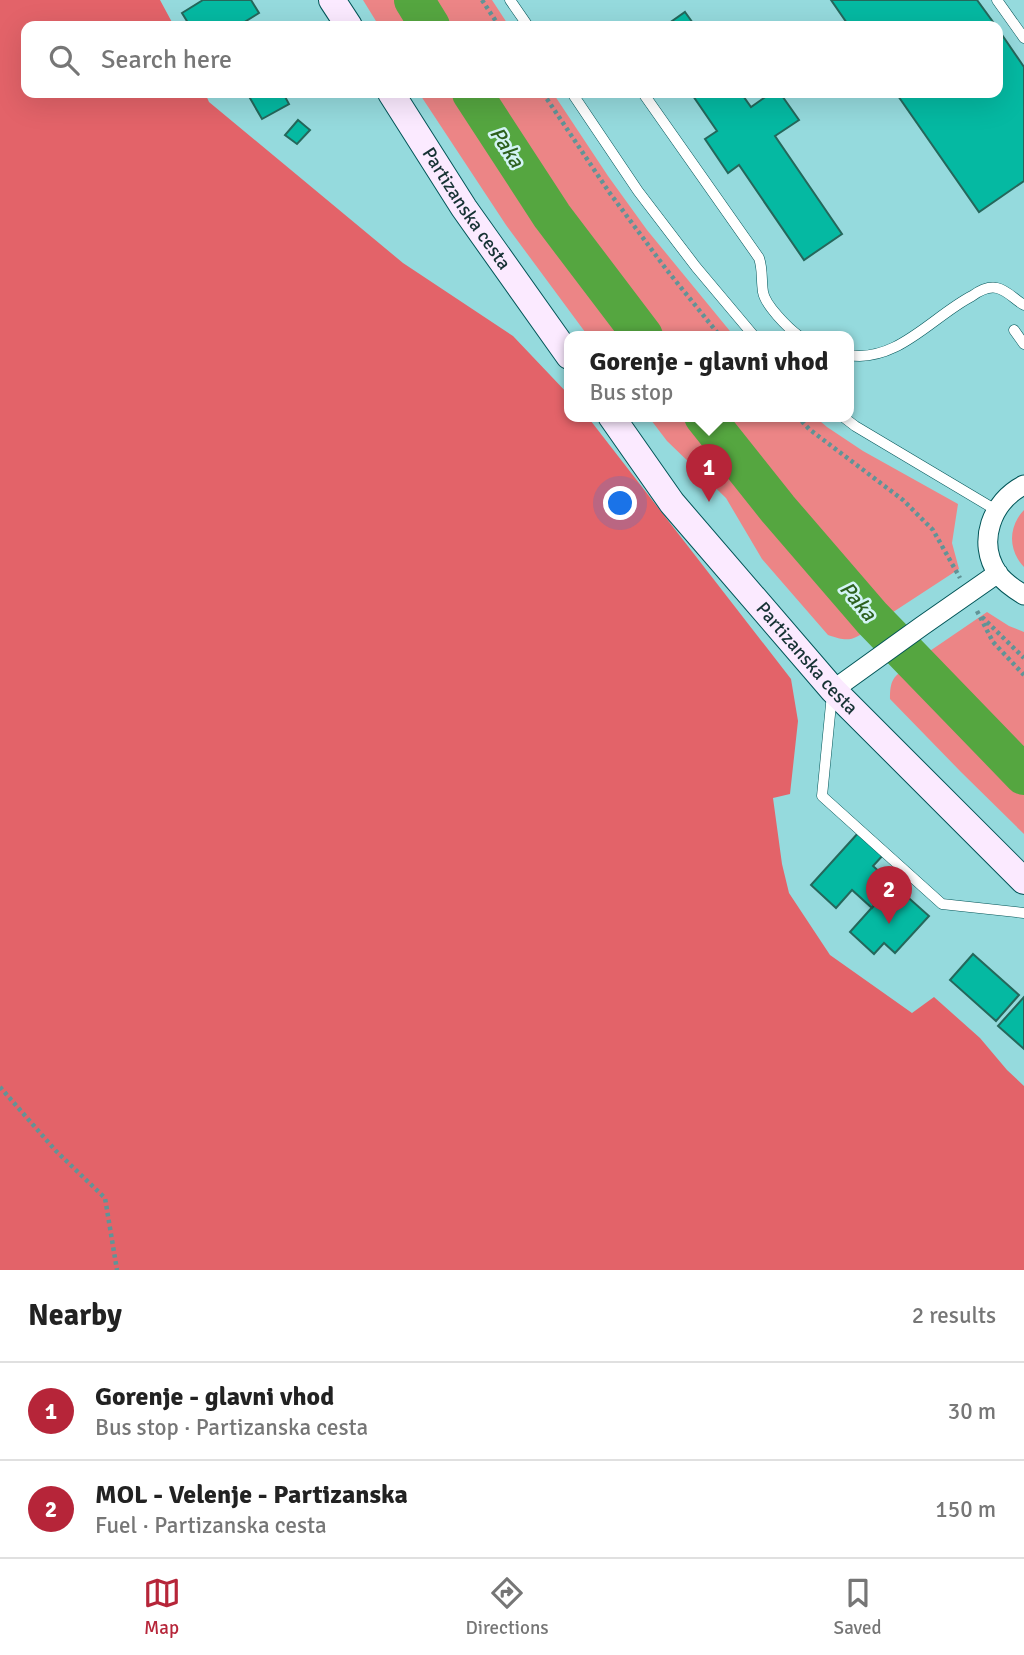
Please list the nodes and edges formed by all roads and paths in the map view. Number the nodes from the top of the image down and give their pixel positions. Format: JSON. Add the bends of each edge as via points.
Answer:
{"nodes":[{"id":1,"x":332,"y":0,"type":"edge"},
{"id":2,"x":482,"y":0,"type":"edge"},
{"id":3,"x":510,"y":0,"type":"edge"},
{"id":4,"x":998,"y":0,"type":"edge"},
{"id":5,"x":346,"y":21,"type":"edge"},
{"id":6,"x":496,"y":21,"type":"edge"},
{"id":7,"x":525,"y":21,"type":"edge"},
{"id":8,"x":1024,"y":38,"type":"edge"},
{"id":9,"x":394,"y":98,"type":"edge"},
{"id":10,"x":546,"y":98,"type":"edge"},
{"id":11,"x":575,"y":98,"type":"edge"},
{"id":12,"x":647,"y":98,"type":"edge"},
{"id":13,"x":1024,"y":305,"type":"edge"},
{"id":14,"x":1014,"y":330,"type":"dead end"},
{"id":15,"x":716,"y":331,"type":"edge"},
{"id":16,"x":750,"y":331,"type":"edge"},
{"id":17,"x":794,"y":331,"type":"edge"},
{"id":18,"x":1024,"y":344,"type":"edge"},
{"id":19,"x":564,"y":349,"type":"edge"},
{"id":20,"x":854,"y":356,"type":"edge"},
{"id":21,"x":615,"y":422,"type":"edge"},
{"id":22,"x":802,"y":422,"type":"edge"},
{"id":23,"x":850,"y":422,"type":"edge"},
{"id":24,"x":1024,"y":485,"type":"edge"},
{"id":25,"x":996,"y":510,"type":"junction"},
{"id":26,"x":956,"y":572,"type":"dead end"},
{"id":27,"x":998,"y":573,"type":"junction"},
{"id":28,"x":1024,"y":595,"type":"edge"},
{"id":29,"x":1024,"y":658,"type":"edge"},
{"id":30,"x":1024,"y":675,"type":"edge"},
{"id":31,"x":833,"y":690,"type":"junction"},
{"id":32,"x":1024,"y":881,"type":"edge"},
{"id":33,"x":1024,"y":913,"type":"edge"},
{"id":34,"x":0,"y":1087,"type":"edge"},
{"id":35,"x":117,"y":1270,"type":"edge"}],
"edges":[{"from":1,"to":5,"type":"main road"},
{"from":2,"to":6,"type":"path"},
{"from":3,"to":7,"type":"lane"},
{"from":4,"to":8,"type":"lane"},
{"from":9,"to":19,"type":"main road","name":"Partizanska cesta","via":[[464,208]]},
{"from":10,"to":15,"type":"path","via":[[609,192]]},
{"from":11,"to":16,"type":"lane","via":[[646,202]]},
{"from":12,"to":17,"type":"lane","via":[[759,258],[763,295]]},
{"from":13,"to":20,"type":"lane","via":[[1003,290],[981,290],[883,353]]},
{"from":14,"to":18,"type":"lane"},
{"from":21,"to":31,"type":"main road","name":"Partizanska cesta","via":[[672,503]]},
{"from":22,"to":26,"type":"path","via":[[933,530]]},
{"from":23,"to":25,"type":"lane"},
{"from":24,"to":25,"type":"street"},
{"from":25,"to":27,"type":"street","via":[[988,548]]},
{"from":27,"to":28,"type":"street"},
{"from":27,"to":31,"type":"street"},
{"from":29,"to":30,"type":"path","via":[[979,613],[993,642]]},
{"from":31,"to":32,"type":"main road","name":"Partizanska cesta"},
{"from":31,"to":33,"type":"lane","via":[[822,796],[942,904]]},
{"from":34,"to":35,"type":"path","via":[[106,1198]]}]}
